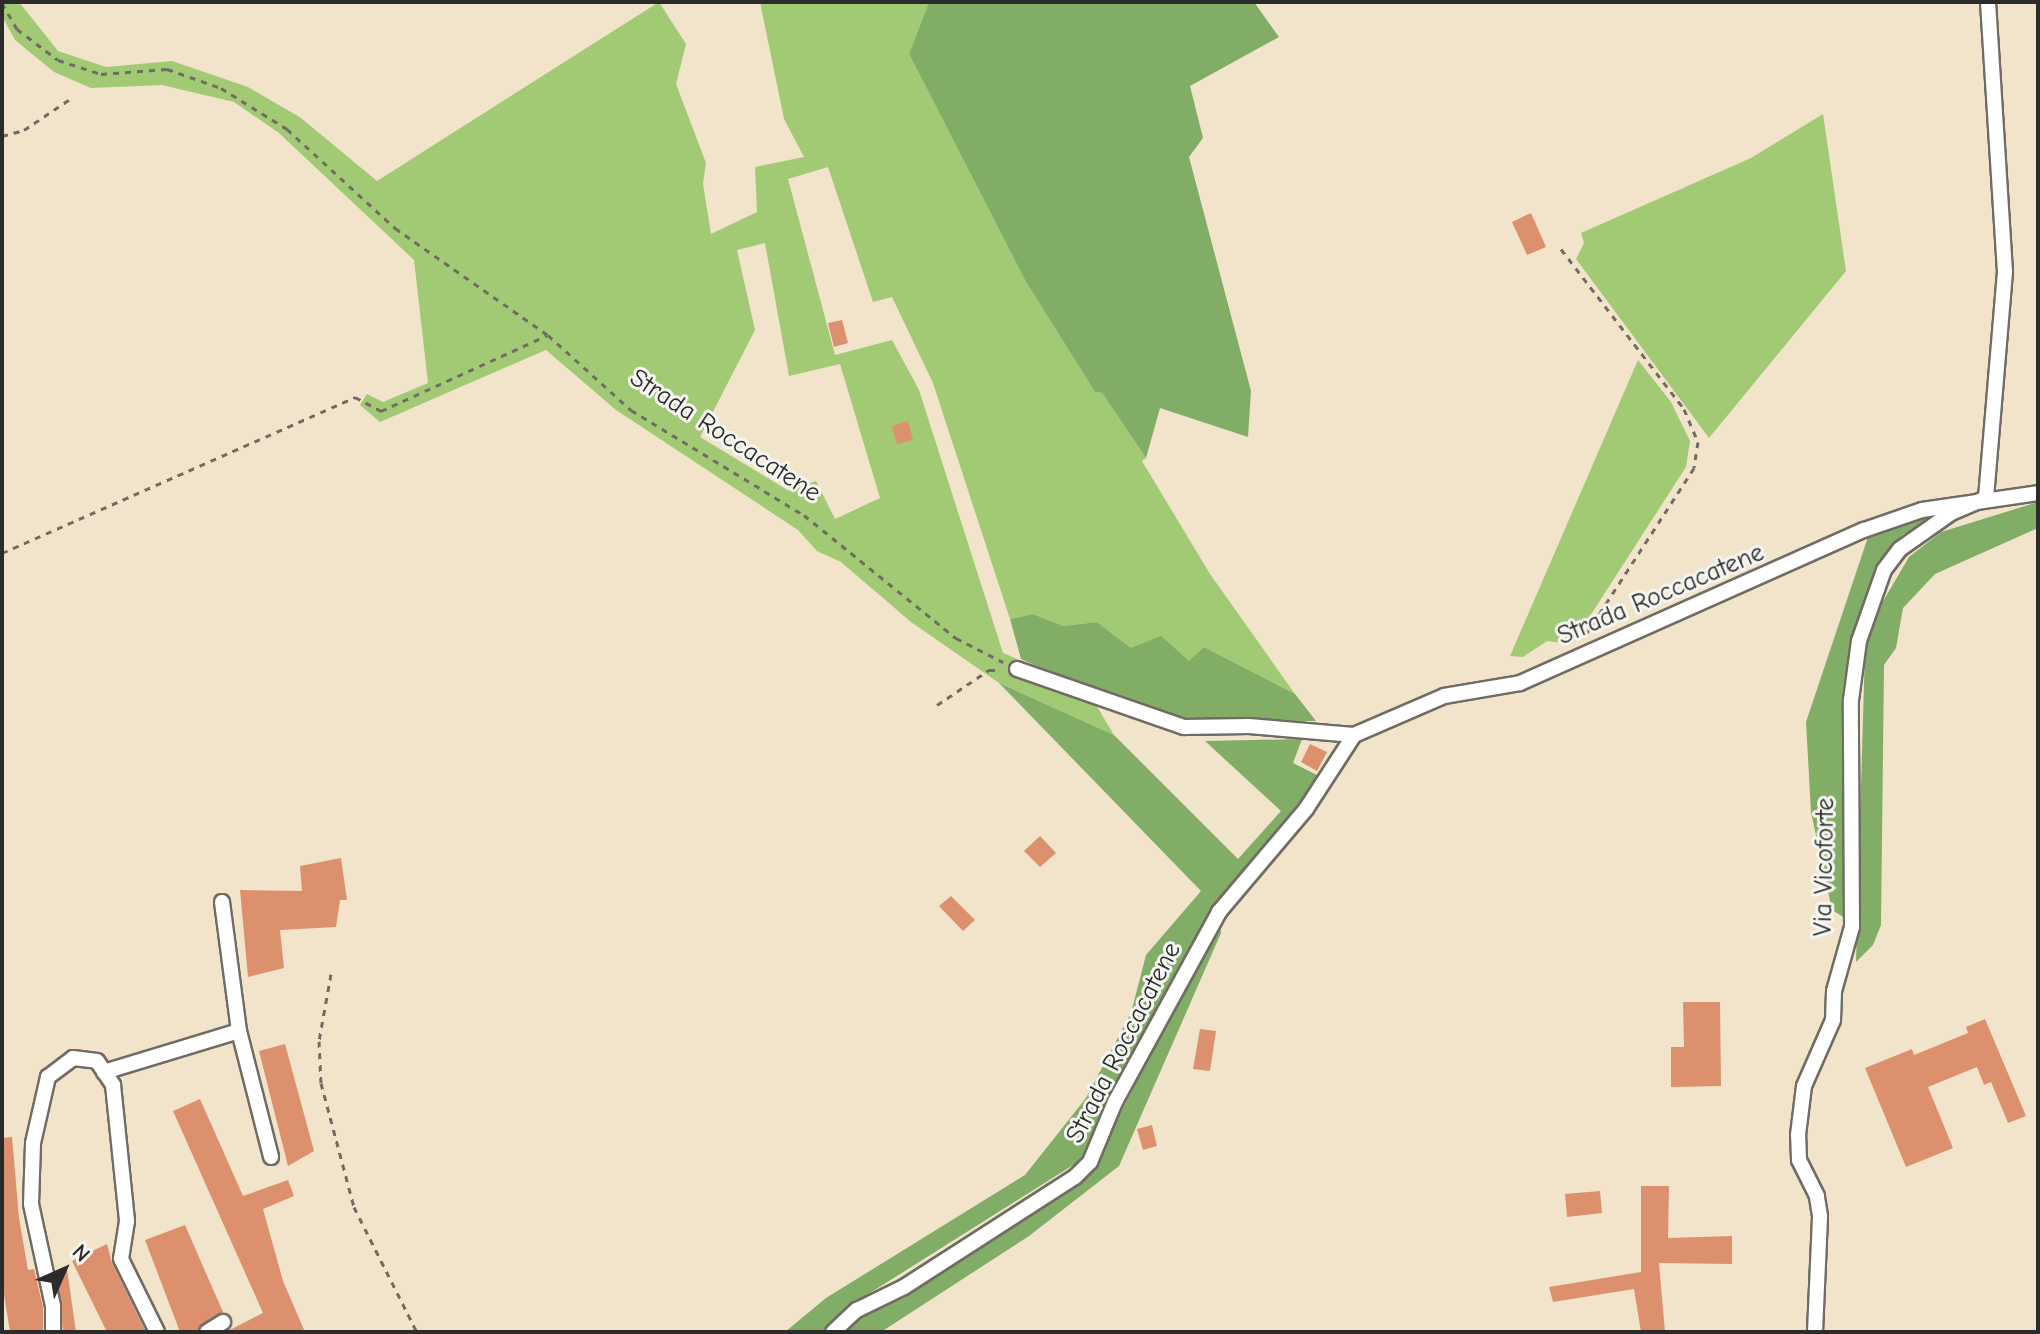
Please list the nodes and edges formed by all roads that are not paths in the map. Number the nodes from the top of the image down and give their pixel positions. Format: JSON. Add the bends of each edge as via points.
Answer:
{"nodes":[{"id":1,"x":1988,"y":2,"type":"edge"},
{"id":2,"x":2038,"y":493,"type":"edge"},
{"id":3,"x":1986,"y":498,"type":"junction"},
{"id":4,"x":1017,"y":669,"type":"road end"},
{"id":5,"x":1354,"y":735,"type":"junction"},
{"id":6,"x":222,"y":902,"type":"dead end"},
{"id":7,"x":239,"y":1031,"type":"junction"},
{"id":8,"x":104,"y":1072,"type":"junction"},
{"id":9,"x":271,"y":1157,"type":"dead end"},
{"id":10,"x":223,"y":1322,"type":"dead end"},
{"id":11,"x":53,"y":1332,"type":"edge"},
{"id":12,"x":157,"y":1332,"type":"edge"},
{"id":13,"x":207,"y":1332,"type":"edge"},
{"id":14,"x":833,"y":1332,"type":"edge"},
{"id":15,"x":1815,"y":1332,"type":"edge"}],
"edges":[{"from":1,"to":3,"type":"street","via":[[2005,272]]},
{"from":2,"to":3,"type":"street","name":"Strada Roccacatene"},
{"from":3,"to":5,"type":"street","name":"Strada Roccacatene","via":[[1922,510],[1864,530],[1520,683],[1444,696]]},
{"from":3,"to":15,"type":"street","name":"Via Vicoforte","via":[[1951,513],[1900,549],[1884,570],[1859,641],[1851,700],[1852,927],[1834,991],[1833,1020],[1804,1086],[1798,1135],[1799,1160],[1817,1196],[1820,1216]]},
{"from":4,"to":5,"type":"street","name":"Strada Roccacatene","via":[[1184,727]]},
{"from":5,"to":14,"type":"street","name":"Strada Roccacatene","via":[[1306,809],[1219,912],[1115,1102],[1090,1162],[1075,1177],[904,1287],[857,1310]]},
{"from":6,"to":7,"type":"street"},
{"from":7,"to":8,"type":"street"},
{"from":7,"to":9,"type":"street"},
{"from":8,"to":11,"type":"street","via":[[97,1061],[73,1058],[48,1077],[33,1143],[31,1204],[53,1306]]},
{"from":8,"to":12,"type":"street","via":[[113,1085],[127,1221],[121,1259]]},
{"from":10,"to":13,"type":"street"}]}
